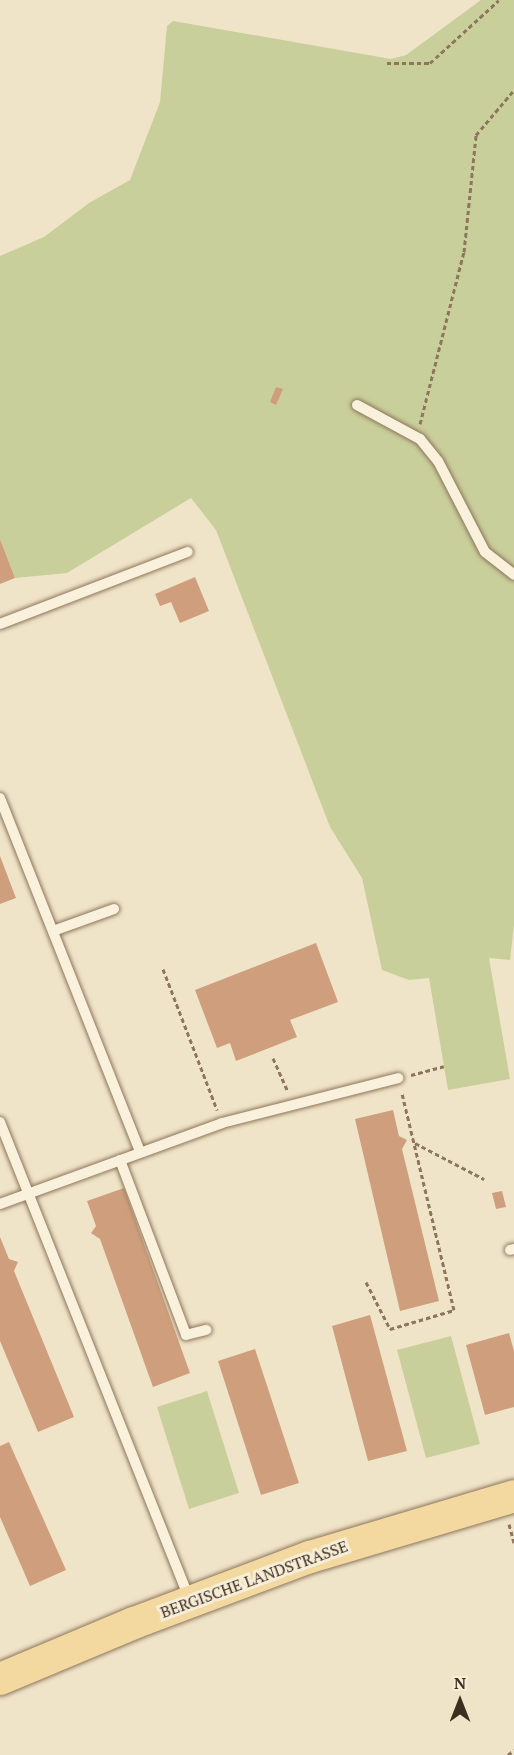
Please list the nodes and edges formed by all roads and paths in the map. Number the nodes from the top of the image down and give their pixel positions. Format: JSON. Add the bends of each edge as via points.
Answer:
{"nodes":[{"id":1,"x":499,"y":0,"type":"edge"},
{"id":2,"x":387,"y":63,"type":"dead end"},
{"id":3,"x":514,"y":90,"type":"edge"},
{"id":4,"x":357,"y":405,"type":"dead end"},
{"id":5,"x":417,"y":437,"type":"junction"},
{"id":6,"x":188,"y":552,"type":"dead end"},
{"id":7,"x":514,"y":575,"type":"edge"},
{"id":8,"x":0,"y":624,"type":"edge"},
{"id":9,"x":0,"y":798,"type":"edge"},
{"id":10,"x":114,"y":909,"type":"dead end"},
{"id":11,"x":52,"y":931,"type":"junction"},
{"id":12,"x":163,"y":969,"type":"dead end"},
{"id":13,"x":273,"y":1058,"type":"dead end"},
{"id":14,"x":444,"y":1066,"type":"dead end"},
{"id":15,"x":398,"y":1078,"type":"joint"},
{"id":16,"x":405,"y":1105,"type":"dead end"},
{"id":17,"x":295,"y":1107,"type":"junction"},
{"id":18,"x":0,"y":1122,"type":"edge"},
{"id":19,"x":222,"y":1123,"type":"junction"},
{"id":20,"x":415,"y":1143,"type":"junction"},
{"id":21,"x":140,"y":1152,"type":"junction"},
{"id":22,"x":120,"y":1160,"type":"junction"},
{"id":23,"x":484,"y":1179,"type":"dead end"},
{"id":24,"x":28,"y":1192,"type":"junction"},
{"id":25,"x":0,"y":1204,"type":"edge"},
{"id":26,"x":366,"y":1282,"type":"dead end"},
{"id":27,"x":206,"y":1330,"type":"dead end"},
{"id":28,"x":514,"y":1496,"type":"edge"},
{"id":29,"x":190,"y":1602,"type":"junction"},
{"id":30,"x":0,"y":1679,"type":"edge"},
{"id":31,"x":514,"y":1750,"type":"edge"},
{"id":32,"x":508,"y":1755,"type":"edge"}],
"edges":[{"from":1,"to":2,"type":"path","via":[[430,63]]},
{"from":3,"to":5,"type":"path","via":[[476,135],[464,252]]},
{"from":4,"to":5,"type":"lane"},
{"from":5,"to":7,"type":"lane","via":[[438,461],[485,552]]},
{"from":6,"to":8,"type":"lane"},
{"from":9,"to":11,"type":"lane"},
{"from":10,"to":11,"type":"lane"},
{"from":11,"to":21,"type":"lane"},
{"from":12,"to":19,"type":"path"},
{"from":13,"to":17,"type":"path"},
{"from":14,"to":15,"type":"path"},
{"from":15,"to":17,"type":"lane"},
{"from":16,"to":20,"type":"path"},
{"from":17,"to":19,"type":"lane"},
{"from":18,"to":24,"type":"lane"},
{"from":19,"to":21,"type":"lane"},
{"from":20,"to":23,"type":"path"},
{"from":20,"to":26,"type":"path","via":[[454,1310],[390,1329]]},
{"from":21,"to":22,"type":"lane"},
{"from":22,"to":24,"type":"lane"},
{"from":22,"to":27,"type":"lane","via":[[186,1335]]},
{"from":24,"to":25,"type":"lane"},
{"from":24,"to":29,"type":"lane"},
{"from":28,"to":29,"type":"main road","name":"BERGISCHE LANDSTRASSE","via":[[372,1536]]},
{"from":29,"to":30,"type":"main road","name":"BERGISCHE LANDSTRASSE"},
{"from":31,"to":32,"type":"path"}]}
